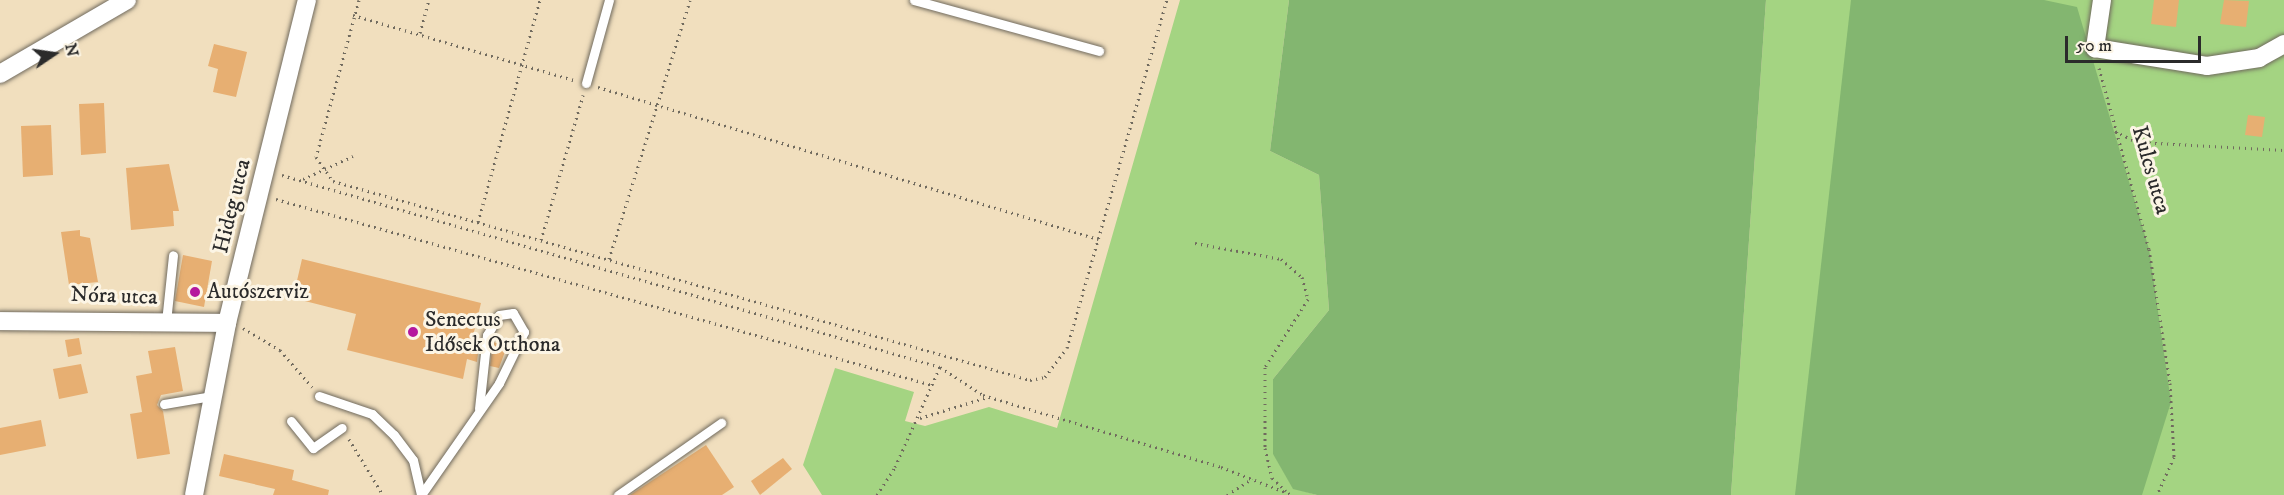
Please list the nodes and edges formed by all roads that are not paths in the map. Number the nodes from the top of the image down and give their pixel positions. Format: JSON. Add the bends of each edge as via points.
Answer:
{"nodes":[{"id":1,"x":126,"y":0,"type":"edge"},
{"id":2,"x":307,"y":0,"type":"edge"},
{"id":3,"x":609,"y":0,"type":"edge"},
{"id":4,"x":914,"y":0,"type":"edge"},
{"id":5,"x":2102,"y":0,"type":"edge"},
{"id":6,"x":2284,"y":44,"type":"edge"},
{"id":7,"x":1099,"y":51,"type":"dead end"},
{"id":8,"x":0,"y":74,"type":"edge"},
{"id":9,"x":586,"y":83,"type":"road end"},
{"id":10,"x":173,"y":255,"type":"dead end"},
{"id":11,"x":0,"y":321,"type":"edge"},
{"id":12,"x":166,"y":322,"type":"junction"},
{"id":13,"x":227,"y":323,"type":"junction"},
{"id":14,"x":212,"y":396,"type":"junction"},
{"id":15,"x":319,"y":396,"type":"road end"},
{"id":16,"x":164,"y":404,"type":"dead end"},
{"id":17,"x":479,"y":409,"type":"junction"},
{"id":18,"x":291,"y":421,"type":"dead end"},
{"id":19,"x":721,"y":423,"type":"dead end"},
{"id":20,"x":342,"y":428,"type":"road end"},
{"id":21,"x":194,"y":495,"type":"edge"},
{"id":22,"x":421,"y":495,"type":"edge"},
{"id":23,"x":618,"y":495,"type":"edge"}],
"edges":[{"from":1,"to":8,"type":"street"},
{"from":2,"to":13,"type":"street","name":"Hideg utca"},
{"from":3,"to":9,"type":"lane"},
{"from":4,"to":7,"type":"lane"},
{"from":5,"to":6,"type":"street","via":[[2095,48],[2207,66],[2259,58]]},
{"from":10,"to":12,"type":"lane"},
{"from":11,"to":12,"type":"street","name":"Nóra utca"},
{"from":12,"to":13,"type":"street","name":"Nóra utca"},
{"from":13,"to":14,"type":"street","name":"Hideg utca"},
{"from":14,"to":16,"type":"lane"},
{"from":14,"to":21,"type":"street","name":"Hideg utca"},
{"from":15,"to":22,"type":"lane","via":[[372,414],[394,435],[413,460]]},
{"from":17,"to":17,"type":"lane","via":[[524,332],[513,313],[499,315],[487,334]]},
{"from":17,"to":22,"type":"lane"},
{"from":18,"to":20,"type":"lane","via":[[313,448]]},
{"from":19,"to":23,"type":"lane"}]}
